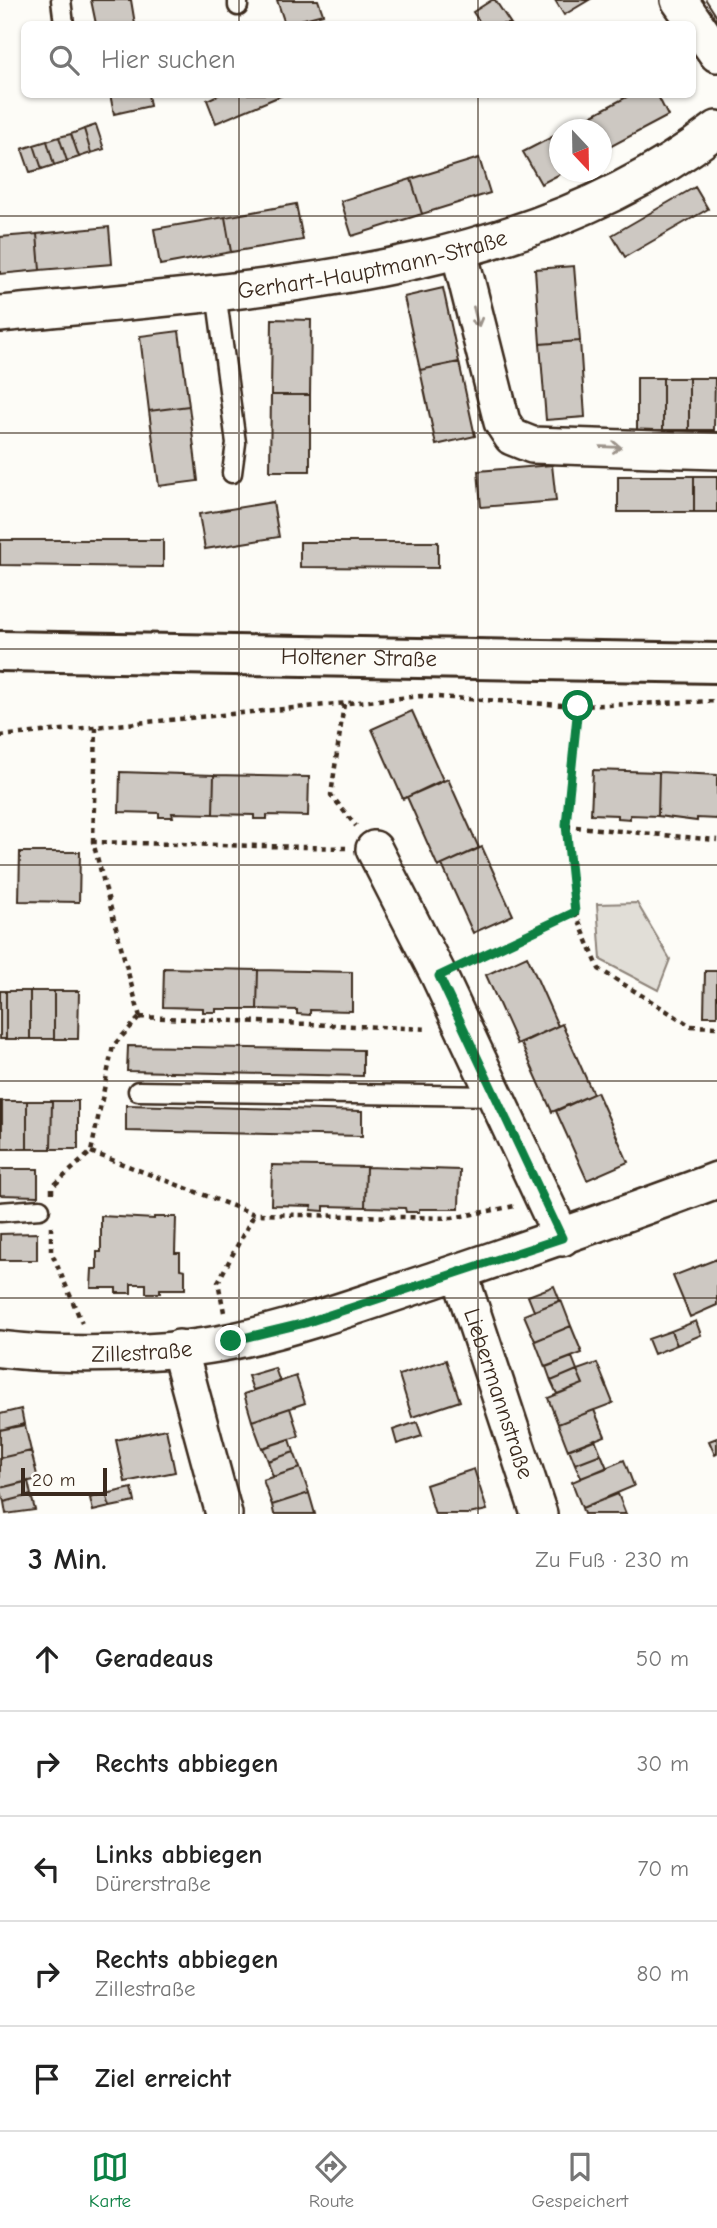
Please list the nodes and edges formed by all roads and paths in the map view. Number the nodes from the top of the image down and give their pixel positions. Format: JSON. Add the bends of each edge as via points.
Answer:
{"nodes":[{"id":1,"x":61,"y":0,"type":"edge"},
{"id":2,"x":678,"y":0,"type":"edge"},
{"id":3,"x":64,"y":21,"type":"edge"},
{"id":4,"x":693,"y":21,"type":"edge"},
{"id":5,"x":696,"y":25,"type":"edge"},
{"id":6,"x":717,"y":54,"type":"edge"},
{"id":7,"x":717,"y":130,"type":"edge"},
{"id":8,"x":460,"y":251,"type":"junction"},
{"id":9,"x":216,"y":292,"type":"junction"},
{"id":10,"x":0,"y":314,"type":"edge"},
{"id":11,"x":717,"y":451,"type":"edge"},
{"id":12,"x":232,"y":473,"type":"dead end"},
{"id":13,"x":0,"y":651,"type":"edge"},
{"id":14,"x":717,"y":663,"type":"edge"},
{"id":15,"x":717,"y":701,"type":"edge"},
{"id":16,"x":344,"y":704,"type":"junction"},
{"id":17,"x":578,"y":706,"type":"junction"},
{"id":18,"x":96,"y":728,"type":"junction"},
{"id":19,"x":0,"y":736,"type":"edge"},
{"id":20,"x":566,"y":825,"type":"junction"},
{"id":21,"x":717,"y":840,"type":"edge"},
{"id":22,"x":93,"y":842,"type":"junction"},
{"id":23,"x":374,"y":849,"type":"junction"},
{"id":24,"x":575,"y":912,"type":"junction"},
{"id":25,"x":439,"y":976,"type":"junction"},
{"id":26,"x":140,"y":1017,"type":"junction"},
{"id":27,"x":717,"y":1027,"type":"edge"},
{"id":28,"x":465,"y":1030,"type":"junction"},
{"id":29,"x":138,"y":1091,"type":"dead end"},
{"id":30,"x":497,"y":1096,"type":"junction"},
{"id":31,"x":90,"y":1152,"type":"junction"},
{"id":32,"x":717,"y":1180,"type":"edge"},
{"id":33,"x":546,"y":1200,"type":"junction"},
{"id":34,"x":48,"y":1210,"type":"junction"},
{"id":35,"x":0,"y":1212,"type":"edge"},
{"id":36,"x":254,"y":1214,"type":"junction"},
{"id":37,"x":562,"y":1238,"type":"junction"},
{"id":38,"x":459,"y":1272,"type":"junction"},
{"id":39,"x":231,"y":1341,"type":"junction"},
{"id":40,"x":179,"y":1348,"type":"junction"},
{"id":41,"x":0,"y":1349,"type":"edge"},
{"id":42,"x":100,"y":1352,"type":"junction"},
{"id":43,"x":224,"y":1514,"type":"edge"},
{"id":44,"x":539,"y":1514,"type":"edge"}],
"edges":[{"from":1,"to":3,"type":"lane"},
{"from":2,"to":4,"type":"street"},
{"from":5,"to":6,"type":"street"},
{"from":7,"to":8,"type":"street","name":"Gerhart-Hauptmann-Straße","via":[[689,151],[591,206],[527,232]]},
{"from":8,"to":9,"type":"street","name":"Gerhart-Hauptmann-Straße"},
{"from":8,"to":11,"type":"street","one_way":true,"via":[[502,422],[512,438],[531,445]]},
{"from":9,"to":10,"type":"street","name":"Gerhart-Hauptmann-Straße"},
{"from":9,"to":12,"type":"lane","via":[[236,443]]},
{"from":13,"to":14,"type":"street","name":"Holtener Straße"},
{"from":15,"to":17,"type":"path"},
{"from":16,"to":17,"type":"path","via":[[421,696]]},
{"from":16,"to":18,"type":"path"},
{"from":16,"to":23,"type":"path","via":[[331,795]]},
{"from":17,"to":20,"type":"path"},
{"from":18,"to":19,"type":"path"},
{"from":18,"to":22,"type":"path"},
{"from":20,"to":21,"type":"path"},
{"from":20,"to":24,"type":"path"},
{"from":22,"to":23,"type":"path"},
{"from":22,"to":26,"type":"path"},
{"from":23,"to":25,"type":"street"},
{"from":24,"to":25,"type":"path"},
{"from":24,"to":27,"type":"path","via":[[599,969],[691,1026]]},
{"from":25,"to":28,"type":"street"},
{"from":26,"to":28,"type":"path"},
{"from":26,"to":31,"type":"path","via":[[113,1046]]},
{"from":28,"to":30,"type":"street"},
{"from":29,"to":30,"type":"lane"},
{"from":30,"to":33,"type":"street"},
{"from":31,"to":34,"type":"path","via":[[52,1188]]},
{"from":31,"to":36,"type":"path"},
{"from":32,"to":37,"type":"street","name":"Zillestraße"},
{"from":33,"to":36,"type":"path","via":[[452,1218]]},
{"from":33,"to":37,"type":"street"},
{"from":34,"to":35,"type":"lane"},
{"from":34,"to":42,"type":"path","via":[[51,1251],[78,1316]]},
{"from":36,"to":39,"type":"path","via":[[218,1282]]},
{"from":37,"to":38,"type":"street","name":"Zillestraße"},
{"from":38,"to":39,"type":"street","name":"Zillestraße","via":[[305,1323]]},
{"from":38,"to":44,"type":"street","name":"Liebermannstraße"},
{"from":39,"to":40,"type":"street","name":"Zillestraße"},
{"from":40,"to":42,"type":"street","name":"Zillestraße"},
{"from":40,"to":43,"type":"street"},
{"from":41,"to":42,"type":"street","name":"Zillestraße"}]}
